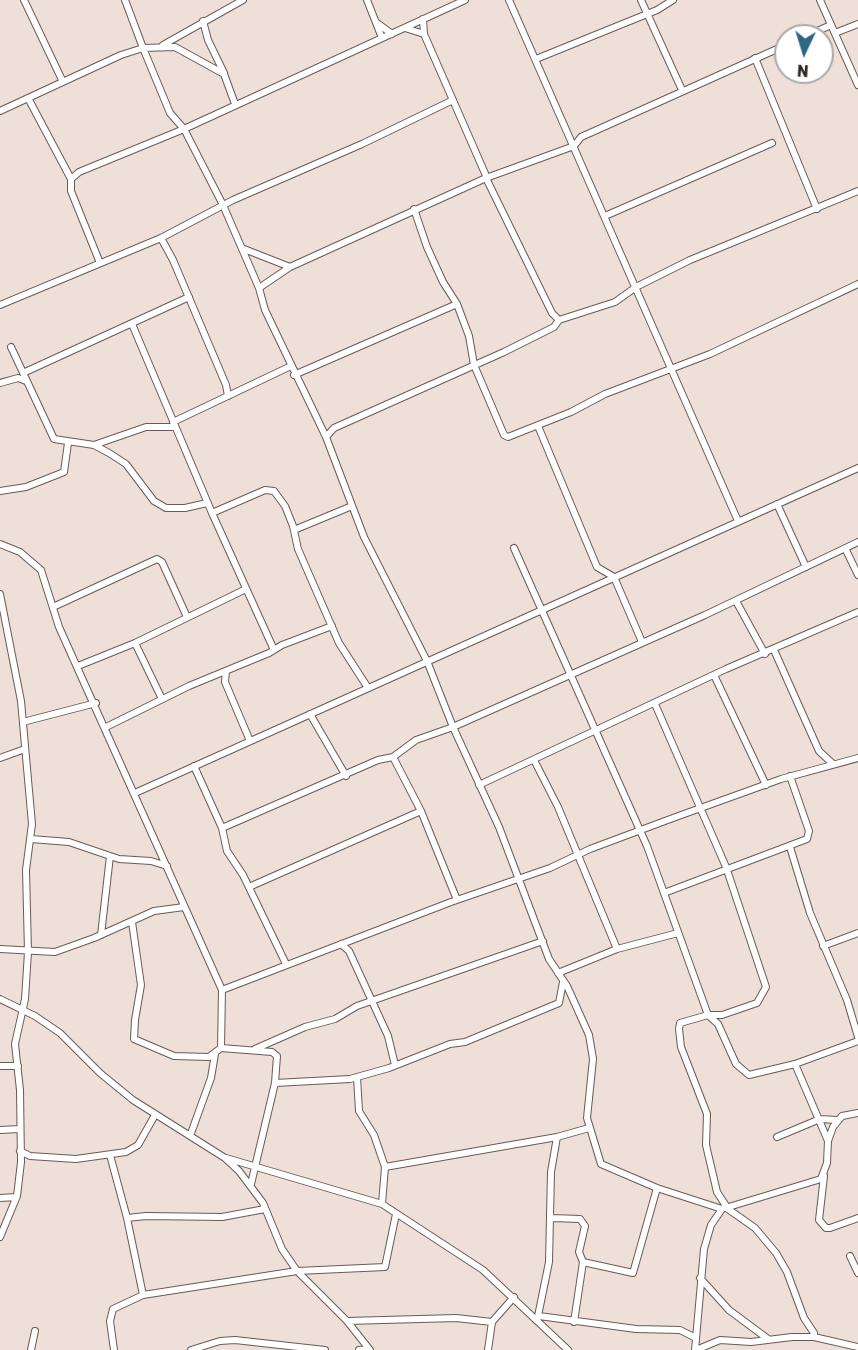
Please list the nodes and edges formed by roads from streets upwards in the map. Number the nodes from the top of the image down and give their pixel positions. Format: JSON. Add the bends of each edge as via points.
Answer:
{"nodes":[{"id":1,"x":24,"y":0,"type":"edge"},
{"id":2,"x":124,"y":0,"type":"edge"},
{"id":3,"x":243,"y":0,"type":"edge"},
{"id":4,"x":367,"y":0,"type":"edge"},
{"id":5,"x":465,"y":0,"type":"edge"},
{"id":6,"x":509,"y":0,"type":"edge"},
{"id":7,"x":641,"y":0,"type":"edge"},
{"id":8,"x":673,"y":0,"type":"edge"},
{"id":9,"x":820,"y":0,"type":"edge"},
{"id":10,"x":648,"y":13,"type":"junction"},
{"id":11,"x":423,"y":19,"type":"junction"},
{"id":12,"x":203,"y":21,"type":"junction"},
{"id":13,"x":377,"y":23,"type":"junction"},
{"id":14,"x":831,"y":24,"type":"edge"},
{"id":15,"x":858,"y":24,"type":"edge"},
{"id":16,"x":405,"y":28,"type":"junction"},
{"id":17,"x":835,"y":33,"type":"joint"},
{"id":18,"x":392,"y":34,"type":"junction"},
{"id":19,"x":424,"y":34,"type":"junction"},
{"id":20,"x":382,"y":38,"type":"junction"},
{"id":21,"x":163,"y":45,"type":"junction"},
{"id":22,"x":143,"y":48,"type":"junction"},
{"id":23,"x":774,"y":50,"type":"edge"},
{"id":24,"x":755,"y":58,"type":"junction"},
{"id":25,"x":536,"y":59,"type":"junction"},
{"id":26,"x":224,"y":74,"type":"junction"},
{"id":27,"x":63,"y":82,"type":"junction"},
{"id":28,"x":858,"y":85,"type":"edge"},
{"id":29,"x":682,"y":90,"type":"junction"},
{"id":30,"x":28,"y":98,"type":"junction"},
{"id":31,"x":453,"y":100,"type":"junction"},
{"id":32,"x":235,"y":104,"type":"junction"},
{"id":33,"x":0,"y":111,"type":"edge"},
{"id":34,"x":184,"y":129,"type":"junction"},
{"id":35,"x":771,"y":143,"type":"dead end"},
{"id":36,"x":574,"y":146,"type":"junction"},
{"id":37,"x":487,"y":178,"type":"junction"},
{"id":38,"x":71,"y":179,"type":"junction"},
{"id":39,"x":858,"y":190,"type":"edge"},
{"id":40,"x":224,"y":205,"type":"junction"},
{"id":41,"x":414,"y":209,"type":"junction"},
{"id":42,"x":818,"y":209,"type":"junction"},
{"id":43,"x":605,"y":216,"type":"junction"},
{"id":44,"x":161,"y":238,"type":"junction"},
{"id":45,"x":244,"y":249,"type":"junction"},
{"id":46,"x":100,"y":263,"type":"junction"},
{"id":47,"x":290,"y":267,"type":"junction"},
{"id":48,"x":858,"y":284,"type":"edge"},
{"id":49,"x":636,"y":287,"type":"junction"},
{"id":50,"x":259,"y":288,"type":"junction"},
{"id":51,"x":189,"y":297,"type":"junction"},
{"id":52,"x":457,"y":304,"type":"junction"},
{"id":53,"x":0,"y":305,"type":"edge"},
{"id":54,"x":552,"y":314,"type":"junction"},
{"id":55,"x":559,"y":320,"type":"junction"},
{"id":56,"x":132,"y":324,"type":"junction"},
{"id":57,"x":546,"y":330,"type":"junction"},
{"id":58,"x":11,"y":347,"type":"dead end"},
{"id":59,"x":474,"y":364,"type":"junction"},
{"id":60,"x":291,"y":366,"type":"junction"},
{"id":61,"x":672,"y":369,"type":"junction"},
{"id":62,"x":23,"y":373,"type":"junction"},
{"id":63,"x":294,"y":375,"type":"junction"},
{"id":64,"x":26,"y":381,"type":"junction"},
{"id":65,"x":0,"y":383,"type":"edge"},
{"id":66,"x":228,"y":396,"type":"junction"},
{"id":67,"x":174,"y":425,"type":"junction"},
{"id":68,"x":538,"y":426,"type":"junction"},
{"id":69,"x":326,"y":437,"type":"junction"},
{"id":70,"x":68,"y":443,"type":"junction"},
{"id":71,"x":94,"y":445,"type":"junction"},
{"id":72,"x":858,"y":468,"type":"edge"},
{"id":73,"x":0,"y":491,"type":"edge"},
{"id":74,"x":207,"y":503,"type":"junction"},
{"id":75,"x":777,"y":504,"type":"junction"},
{"id":76,"x":352,"y":506,"type":"junction"},
{"id":77,"x":212,"y":513,"type":"junction"},
{"id":78,"x":738,"y":521,"type":"junction"},
{"id":79,"x":294,"y":530,"type":"junction"},
{"id":80,"x":858,"y":542,"type":"edge"},
{"id":81,"x":0,"y":544,"type":"edge"},
{"id":82,"x":514,"y":548,"type":"dead end"},
{"id":83,"x":845,"y":548,"type":"junction"},
{"id":84,"x":806,"y":567,"type":"junction"},
{"id":85,"x":858,"y":575,"type":"edge"},
{"id":86,"x":614,"y":578,"type":"junction"},
{"id":87,"x":246,"y":589,"type":"junction"},
{"id":88,"x":0,"y":594,"type":"edge"},
{"id":89,"x":736,"y":601,"type":"junction"},
{"id":90,"x":52,"y":606,"type":"junction"},
{"id":91,"x":541,"y":610,"type":"junction"},
{"id":92,"x":858,"y":612,"type":"edge"},
{"id":93,"x":187,"y":617,"type":"junction"},
{"id":94,"x":332,"y":626,"type":"junction"},
{"id":95,"x":0,"y":631,"type":"edge"},
{"id":96,"x":9,"y":631,"type":"junction"},
{"id":97,"x":642,"y":642,"type":"junction"},
{"id":98,"x":135,"y":643,"type":"junction"},
{"id":99,"x":274,"y":650,"type":"junction"},
{"id":100,"x":774,"y":650,"type":"junction"},
{"id":101,"x":765,"y":654,"type":"junction"},
{"id":102,"x":427,"y":661,"type":"junction"},
{"id":103,"x":78,"y":666,"type":"junction"},
{"id":104,"x":226,"y":671,"type":"junction"},
{"id":105,"x":571,"y":674,"type":"junction"},
{"id":106,"x":714,"y":675,"type":"junction"},
{"id":107,"x":215,"y":676,"type":"junction"},
{"id":108,"x":225,"y":682,"type":"junction"},
{"id":109,"x":368,"y":688,"type":"junction"},
{"id":110,"x":162,"y":699,"type":"junction"},
{"id":111,"x":96,"y":703,"type":"junction"},
{"id":112,"x":655,"y":704,"type":"junction"},
{"id":113,"x":313,"y":716,"type":"junction"},
{"id":114,"x":23,"y":722,"type":"junction"},
{"id":115,"x":106,"y":727,"type":"junction"},
{"id":116,"x":453,"y":727,"type":"junction"},
{"id":117,"x":595,"y":730,"type":"junction"},
{"id":118,"x":250,"y":741,"type":"junction"},
{"id":119,"x":26,"y":749,"type":"junction"},
{"id":120,"x":393,"y":757,"type":"junction"},
{"id":121,"x":823,"y":757,"type":"junction"},
{"id":122,"x":0,"y":758,"type":"edge"},
{"id":123,"x":858,"y":758,"type":"edge"},
{"id":124,"x":534,"y":760,"type":"junction"},
{"id":125,"x":833,"y":764,"type":"junction"},
{"id":126,"x":194,"y":766,"type":"junction"},
{"id":127,"x":820,"y":768,"type":"junction"},
{"id":128,"x":346,"y":776,"type":"junction"},
{"id":129,"x":790,"y":777,"type":"junction"},
{"id":130,"x":479,"y":785,"type":"junction"},
{"id":131,"x":766,"y":785,"type":"junction"},
{"id":132,"x":135,"y":793,"type":"junction"},
{"id":133,"x":702,"y":808,"type":"junction"},
{"id":134,"x":421,"y":811,"type":"junction"},
{"id":135,"x":222,"y":828,"type":"junction"},
{"id":136,"x":639,"y":831,"type":"junction"},
{"id":137,"x":31,"y":839,"type":"junction"},
{"id":138,"x":790,"y":846,"type":"junction"},
{"id":139,"x":160,"y":848,"type":"junction"},
{"id":140,"x":579,"y":855,"type":"junction"},
{"id":141,"x":110,"y":856,"type":"junction"},
{"id":142,"x":151,"y":861,"type":"junction"},
{"id":143,"x":167,"y":866,"type":"junction"},
{"id":144,"x":726,"y":867,"type":"junction"},
{"id":145,"x":519,"y":878,"type":"junction"},
{"id":146,"x":249,"y":887,"type":"junction"},
{"id":147,"x":664,"y":893,"type":"junction"},
{"id":148,"x":457,"y":900,"type":"junction"},
{"id":149,"x":184,"y":907,"type":"junction"},
{"id":150,"x":132,"y":922,"type":"junction"},
{"id":151,"x":678,"y":933,"type":"junction"},
{"id":152,"x":858,"y":933,"type":"edge"},
{"id":153,"x":101,"y":935,"type":"junction"},
{"id":154,"x":352,"y":939,"type":"junction"},
{"id":155,"x":543,"y":941,"type":"junction"},
{"id":156,"x":341,"y":944,"type":"junction"},
{"id":157,"x":823,"y":946,"type":"junction"},
{"id":158,"x":0,"y":949,"type":"edge"},
{"id":159,"x":617,"y":949,"type":"junction"},
{"id":160,"x":350,"y":951,"type":"junction"},
{"id":161,"x":28,"y":952,"type":"junction"},
{"id":162,"x":286,"y":964,"type":"junction"},
{"id":163,"x":558,"y":973,"type":"junction"},
{"id":164,"x":564,"y":982,"type":"junction"},
{"id":165,"x":222,"y":990,"type":"junction"},
{"id":166,"x":0,"y":999,"type":"edge"},
{"id":167,"x":371,"y":1002,"type":"junction"},
{"id":168,"x":559,"y":1003,"type":"junction"},
{"id":169,"x":577,"y":1008,"type":"junction"},
{"id":170,"x":858,"y":1009,"type":"edge"},
{"id":171,"x":23,"y":1010,"type":"junction"},
{"id":172,"x":851,"y":1012,"type":"junction"},
{"id":173,"x":708,"y":1015,"type":"junction"},
{"id":174,"x":858,"y":1039,"type":"edge"},
{"id":175,"x":221,"y":1048,"type":"junction"},
{"id":176,"x":254,"y":1050,"type":"junction"},
{"id":177,"x":215,"y":1053,"type":"junction"},
{"id":178,"x":795,"y":1064,"type":"junction"},
{"id":179,"x":395,"y":1065,"type":"junction"},
{"id":180,"x":0,"y":1066,"type":"edge"},
{"id":181,"x":18,"y":1066,"type":"junction"},
{"id":182,"x":357,"y":1077,"type":"junction"},
{"id":183,"x":275,"y":1083,"type":"junction"},
{"id":184,"x":858,"y":1113,"type":"edge"},
{"id":185,"x":155,"y":1115,"type":"junction"},
{"id":186,"x":820,"y":1119,"type":"junction"},
{"id":187,"x":837,"y":1120,"type":"junction"},
{"id":188,"x":589,"y":1128,"type":"junction"},
{"id":189,"x":19,"y":1129,"type":"junction"},
{"id":190,"x":0,"y":1130,"type":"edge"},
{"id":191,"x":190,"y":1136,"type":"junction"},
{"id":192,"x":557,"y":1137,"type":"junction"},
{"id":193,"x":777,"y":1137,"type":"dead end"},
{"id":194,"x":828,"y":1140,"type":"junction"},
{"id":195,"x":20,"y":1151,"type":"junction"},
{"id":196,"x":110,"y":1155,"type":"junction"},
{"id":197,"x":30,"y":1156,"type":"junction"},
{"id":198,"x":225,"y":1158,"type":"junction"},
{"id":199,"x":21,"y":1162,"type":"junction"},
{"id":200,"x":256,"y":1166,"type":"junction"},
{"id":201,"x":386,"y":1167,"type":"junction"},
{"id":202,"x":824,"y":1175,"type":"junction"},
{"id":203,"x":250,"y":1184,"type":"junction"},
{"id":204,"x":657,"y":1188,"type":"junction"},
{"id":205,"x":717,"y":1192,"type":"junction"},
{"id":206,"x":16,"y":1197,"type":"junction"},
{"id":207,"x":0,"y":1198,"type":"edge"},
{"id":208,"x":382,"y":1204,"type":"junction"},
{"id":209,"x":710,"y":1204,"type":"junction"},
{"id":210,"x":724,"y":1208,"type":"junction"},
{"id":211,"x":265,"y":1209,"type":"junction"},
{"id":212,"x":396,"y":1214,"type":"junction"},
{"id":213,"x":128,"y":1218,"type":"junction"},
{"id":214,"x":552,"y":1218,"type":"junction"},
{"id":215,"x":858,"y":1218,"type":"edge"},
{"id":216,"x":0,"y":1237,"type":"edge"},
{"id":217,"x":850,"y":1256,"type":"dead end"},
{"id":218,"x":583,"y":1262,"type":"junction"},
{"id":219,"x":297,"y":1271,"type":"junction"},
{"id":220,"x":858,"y":1273,"type":"edge"},
{"id":221,"x":699,"y":1278,"type":"junction"},
{"id":222,"x":144,"y":1295,"type":"junction"},
{"id":223,"x":514,"y":1297,"type":"junction"},
{"id":224,"x":538,"y":1318,"type":"junction"},
{"id":225,"x":347,"y":1321,"type":"junction"},
{"id":226,"x":492,"y":1322,"type":"junction"},
{"id":227,"x":574,"y":1322,"type":"junction"},
{"id":228,"x":35,"y":1331,"type":"dead end"},
{"id":229,"x":814,"y":1337,"type":"junction"},
{"id":230,"x":696,"y":1338,"type":"junction"},
{"id":231,"x":769,"y":1339,"type":"junction"},
{"id":232,"x":235,"y":1340,"type":"junction"},
{"id":233,"x":858,"y":1347,"type":"edge"},
{"id":234,"x":848,"y":1348,"type":"edge"},
{"id":235,"x":369,"y":1349,"type":"edge"},
{"id":236,"x":31,"y":1350,"type":"edge"},
{"id":237,"x":114,"y":1350,"type":"edge"},
{"id":238,"x":191,"y":1350,"type":"edge"},
{"id":239,"x":235,"y":1350,"type":"edge"},
{"id":240,"x":326,"y":1350,"type":"edge"},
{"id":241,"x":359,"y":1350,"type":"edge"},
{"id":242,"x":488,"y":1350,"type":"edge"},
{"id":243,"x":568,"y":1350,"type":"edge"},
{"id":244,"x":695,"y":1350,"type":"edge"}],
"edges":[{"from":1,"to":27,"type":"street"},
{"from":2,"to":22,"type":"street"},
{"from":3,"to":12,"type":"street"},
{"from":4,"to":13,"type":"street"},
{"from":5,"to":11,"type":"street"},
{"from":6,"to":25,"type":"street"},
{"from":7,"to":10,"type":"street"},
{"from":8,"to":10,"type":"street"},
{"from":9,"to":14,"type":"street"},
{"from":10,"to":25,"type":"street"},
{"from":10,"to":29,"type":"street"},
{"from":11,"to":16,"type":"street"},
{"from":11,"to":19,"type":"street"},
{"from":12,"to":21,"type":"street"},
{"from":12,"to":26,"type":"street"},
{"from":13,"to":18,"type":"street"},
{"from":13,"to":20,"type":"street"},
{"from":15,"to":17,"type":"street"},
{"from":16,"to":18,"type":"street"},
{"from":16,"to":19,"type":"street"},
{"from":17,"to":28,"type":"street"},
{"from":18,"to":20,"type":"street"},
{"from":19,"to":31,"type":"street"},
{"from":20,"to":32,"type":"street"},
{"from":21,"to":22,"type":"street"},
{"from":21,"to":26,"type":"street","via":[[186,51]]},
{"from":22,"to":27,"type":"street"},
{"from":22,"to":34,"type":"street","via":[[170,113]]},
{"from":23,"to":24,"type":"street"},
{"from":24,"to":29,"type":"street"},
{"from":24,"to":42,"type":"street"},
{"from":25,"to":36,"type":"street"},
{"from":26,"to":32,"type":"street"},
{"from":27,"to":30,"type":"street"},
{"from":29,"to":36,"type":"street","via":[[581,137]]},
{"from":30,"to":33,"type":"street"},
{"from":30,"to":38,"type":"street"},
{"from":31,"to":37,"type":"street"},
{"from":31,"to":40,"type":"street","via":[[420,119]]},
{"from":32,"to":34,"type":"street"},
{"from":34,"to":38,"type":"street","via":[[79,172]]},
{"from":34,"to":40,"type":"street"},
{"from":35,"to":43,"type":"street"},
{"from":36,"to":37,"type":"street"},
{"from":36,"to":43,"type":"street"},
{"from":37,"to":41,"type":"street"},
{"from":37,"to":54,"type":"street"},
{"from":38,"to":46,"type":"street","via":[[71,191]]},
{"from":39,"to":42,"type":"street"},
{"from":40,"to":44,"type":"street"},
{"from":40,"to":45,"type":"street"},
{"from":41,"to":47,"type":"street"},
{"from":41,"to":52,"type":"street","via":[[427,247]]},
{"from":42,"to":49,"type":"street","via":[[748,235]]},
{"from":43,"to":49,"type":"street"},
{"from":44,"to":46,"type":"street"},
{"from":44,"to":51,"type":"street"},
{"from":45,"to":47,"type":"street"},
{"from":45,"to":50,"type":"street"},
{"from":46,"to":53,"type":"street"},
{"from":47,"to":50,"type":"street"},
{"from":48,"to":61,"type":"street"},
{"from":49,"to":55,"type":"street","via":[[615,302]]},
{"from":49,"to":61,"type":"street"},
{"from":50,"to":60,"type":"street"},
{"from":51,"to":56,"type":"street"},
{"from":51,"to":66,"type":"street"},
{"from":52,"to":59,"type":"street"},
{"from":52,"to":63,"type":"street"},
{"from":54,"to":55,"type":"street"},
{"from":54,"to":57,"type":"street"},
{"from":55,"to":57,"type":"street"},
{"from":56,"to":62,"type":"street"},
{"from":56,"to":67,"type":"street"},
{"from":57,"to":59,"type":"street"},
{"from":58,"to":62,"type":"street"},
{"from":59,"to":68,"type":"street","via":[[504,435],[512,437]]},
{"from":59,"to":69,"type":"street","via":[[334,428]]},
{"from":60,"to":63,"type":"street"},
{"from":60,"to":66,"type":"street"},
{"from":61,"to":68,"type":"street","via":[[605,394]]},
{"from":61,"to":78,"type":"street"},
{"from":62,"to":64,"type":"street"},
{"from":63,"to":69,"type":"street"},
{"from":64,"to":65,"type":"street","via":[[18,378]]},
{"from":64,"to":70,"type":"street","via":[[50,434]]},
{"from":66,"to":67,"type":"street"},
{"from":67,"to":71,"type":"street","via":[[146,427]]},
{"from":67,"to":74,"type":"street"},
{"from":68,"to":86,"type":"street","via":[[597,567]]},
{"from":69,"to":76,"type":"street"},
{"from":70,"to":71,"type":"street"},
{"from":70,"to":73,"type":"street","via":[[64,472],[26,487]]},
{"from":71,"to":74,"type":"street","via":[[126,464],[161,505],[171,509]]},
{"from":72,"to":75,"type":"street"},
{"from":74,"to":77,"type":"street"},
{"from":75,"to":78,"type":"street"},
{"from":75,"to":84,"type":"street"},
{"from":76,"to":79,"type":"street"},
{"from":76,"to":102,"type":"street"},
{"from":77,"to":79,"type":"street","via":[[270,489],[285,506]]},
{"from":77,"to":87,"type":"street"},
{"from":78,"to":86,"type":"street"},
{"from":79,"to":94,"type":"street","via":[[298,549]]},
{"from":80,"to":83,"type":"street"},
{"from":81,"to":90,"type":"street","via":[[39,565]]},
{"from":82,"to":91,"type":"street"},
{"from":83,"to":84,"type":"street"},
{"from":83,"to":85,"type":"street"},
{"from":84,"to":89,"type":"street"},
{"from":86,"to":91,"type":"street"},
{"from":86,"to":97,"type":"street"},
{"from":87,"to":93,"type":"street"},
{"from":87,"to":99,"type":"street"},
{"from":88,"to":96,"type":"street"},
{"from":89,"to":97,"type":"street"},
{"from":89,"to":101,"type":"street"},
{"from":90,"to":93,"type":"street","via":[[156,559],[162,562]]},
{"from":90,"to":103,"type":"street"},
{"from":91,"to":102,"type":"street"},
{"from":91,"to":105,"type":"street"},
{"from":92,"to":100,"type":"street"},
{"from":93,"to":98,"type":"street"},
{"from":94,"to":99,"type":"street"},
{"from":94,"to":109,"type":"street","via":[[345,656]]},
{"from":95,"to":96,"type":"street"},
{"from":96,"to":114,"type":"street"},
{"from":97,"to":105,"type":"street"},
{"from":98,"to":103,"type":"street"},
{"from":98,"to":110,"type":"street"},
{"from":99,"to":104,"type":"street"},
{"from":100,"to":101,"type":"street"},
{"from":100,"to":121,"type":"street"},
{"from":101,"to":106,"type":"street"},
{"from":102,"to":109,"type":"street"},
{"from":102,"to":116,"type":"street"},
{"from":103,"to":111,"type":"street"},
{"from":104,"to":107,"type":"street"},
{"from":104,"to":108,"type":"street"},
{"from":105,"to":116,"type":"street"},
{"from":105,"to":117,"type":"street"},
{"from":106,"to":112,"type":"street"},
{"from":106,"to":131,"type":"street"},
{"from":107,"to":108,"type":"street"},
{"from":107,"to":110,"type":"street"},
{"from":108,"to":118,"type":"street"},
{"from":109,"to":113,"type":"street","via":[[318,710]]},
{"from":110,"to":115,"type":"street"},
{"from":111,"to":114,"type":"street"},
{"from":111,"to":115,"type":"street"},
{"from":112,"to":117,"type":"street"},
{"from":112,"to":133,"type":"street"},
{"from":113,"to":118,"type":"street"},
{"from":113,"to":128,"type":"street"},
{"from":114,"to":119,"type":"street"},
{"from":115,"to":132,"type":"street"},
{"from":116,"to":120,"type":"street","via":[[416,740]]},
{"from":116,"to":130,"type":"street"},
{"from":117,"to":124,"type":"street"},
{"from":117,"to":136,"type":"street"},
{"from":118,"to":126,"type":"street"},
{"from":119,"to":122,"type":"street"},
{"from":119,"to":137,"type":"street"},
{"from":120,"to":128,"type":"street"},
{"from":120,"to":134,"type":"street"},
{"from":121,"to":125,"type":"street"},
{"from":121,"to":127,"type":"street"},
{"from":123,"to":125,"type":"street"},
{"from":124,"to":130,"type":"street"},
{"from":124,"to":140,"type":"street"},
{"from":125,"to":127,"type":"street"},
{"from":126,"to":132,"type":"street"},
{"from":126,"to":135,"type":"street"},
{"from":127,"to":129,"type":"street"},
{"from":128,"to":135,"type":"street"},
{"from":129,"to":131,"type":"street"},
{"from":129,"to":138,"type":"street","via":[[810,831],[803,842]]},
{"from":130,"to":145,"type":"street"},
{"from":131,"to":133,"type":"street"},
{"from":132,"to":139,"type":"street"},
{"from":133,"to":136,"type":"street"},
{"from":133,"to":144,"type":"street"},
{"from":134,"to":146,"type":"street"},
{"from":134,"to":148,"type":"street"},
{"from":135,"to":146,"type":"street","via":[[227,851]]},
{"from":136,"to":140,"type":"street"},
{"from":136,"to":147,"type":"street"},
{"from":137,"to":141,"type":"street","via":[[69,842]]},
{"from":137,"to":161,"type":"street","via":[[26,870]]},
{"from":138,"to":144,"type":"street"},
{"from":138,"to":157,"type":"street"},
{"from":139,"to":142,"type":"street"},
{"from":139,"to":143,"type":"street"},
{"from":140,"to":145,"type":"street"},
{"from":140,"to":159,"type":"street"},
{"from":141,"to":142,"type":"street"},
{"from":141,"to":153,"type":"street"},
{"from":142,"to":143,"type":"street"},
{"from":143,"to":149,"type":"street"},
{"from":144,"to":147,"type":"street"},
{"from":144,"to":173,"type":"street","via":[[766,987],[757,1003],[722,1016]]},
{"from":145,"to":148,"type":"street"},
{"from":145,"to":155,"type":"street"},
{"from":146,"to":162,"type":"street"},
{"from":147,"to":151,"type":"street"},
{"from":148,"to":154,"type":"street"},
{"from":149,"to":150,"type":"street","via":[[154,911]]},
{"from":149,"to":165,"type":"street"},
{"from":150,"to":153,"type":"street"},
{"from":150,"to":177,"type":"street","via":[[141,985],[134,1039],[174,1056],[209,1057]]},
{"from":151,"to":159,"type":"street"},
{"from":151,"to":173,"type":"street"},
{"from":152,"to":157,"type":"street"},
{"from":153,"to":161,"type":"street","via":[[55,952]]},
{"from":154,"to":156,"type":"street"},
{"from":154,"to":160,"type":"street"},
{"from":155,"to":163,"type":"street"},
{"from":155,"to":167,"type":"street"},
{"from":156,"to":160,"type":"street"},
{"from":156,"to":162,"type":"street"},
{"from":157,"to":172,"type":"street"},
{"from":158,"to":161,"type":"street"},
{"from":159,"to":163,"type":"street"},
{"from":160,"to":167,"type":"street"},
{"from":161,"to":171,"type":"street"},
{"from":162,"to":165,"type":"street"},
{"from":163,"to":164,"type":"street"},
{"from":164,"to":168,"type":"street"},
{"from":164,"to":169,"type":"street"},
{"from":165,"to":175,"type":"street"},
{"from":166,"to":171,"type":"street"},
{"from":167,"to":176,"type":"street"},
{"from":167,"to":179,"type":"street","via":[[388,1036]]},
{"from":168,"to":169,"type":"street"},
{"from":168,"to":179,"type":"street","via":[[465,1042]]},
{"from":169,"to":188,"type":"street","via":[[592,1045]]},
{"from":170,"to":172,"type":"street"},
{"from":171,"to":181,"type":"street","via":[[15,1044]]},
{"from":171,"to":185,"type":"street","via":[[60,1033],[100,1073]]},
{"from":172,"to":174,"type":"street"},
{"from":173,"to":178,"type":"street","via":[[718,1024],[743,1073],[754,1076]]},
{"from":173,"to":205,"type":"street","via":[[680,1023],[679,1029],[681,1047],[707,1114],[706,1145]]},
{"from":174,"to":178,"type":"street"},
{"from":175,"to":176,"type":"street"},
{"from":175,"to":177,"type":"street"},
{"from":176,"to":183,"type":"street","via":[[276,1053]]},
{"from":177,"to":191,"type":"street"},
{"from":178,"to":186,"type":"street"},
{"from":179,"to":182,"type":"street"},
{"from":180,"to":181,"type":"street"},
{"from":181,"to":189,"type":"street"},
{"from":182,"to":183,"type":"street","via":[[335,1082]]},
{"from":182,"to":201,"type":"street","via":[[359,1111],[374,1135]]},
{"from":183,"to":200,"type":"street"},
{"from":184,"to":187,"type":"street"},
{"from":185,"to":191,"type":"street"},
{"from":185,"to":196,"type":"street","via":[[133,1150]]},
{"from":186,"to":187,"type":"street"},
{"from":186,"to":193,"type":"street"},
{"from":186,"to":194,"type":"street"},
{"from":187,"to":194,"type":"street"},
{"from":188,"to":192,"type":"street"},
{"from":188,"to":204,"type":"street","via":[[604,1167]]},
{"from":189,"to":190,"type":"street"},
{"from":189,"to":195,"type":"street"},
{"from":191,"to":198,"type":"street"},
{"from":192,"to":201,"type":"street"},
{"from":192,"to":214,"type":"street","via":[[551,1172]]},
{"from":194,"to":202,"type":"street"},
{"from":195,"to":197,"type":"street"},
{"from":195,"to":199,"type":"street"},
{"from":196,"to":197,"type":"street","via":[[76,1159]]},
{"from":196,"to":213,"type":"street"},
{"from":197,"to":199,"type":"street"},
{"from":198,"to":200,"type":"street"},
{"from":198,"to":203,"type":"street"},
{"from":199,"to":206,"type":"street"},
{"from":200,"to":203,"type":"street"},
{"from":200,"to":208,"type":"street"},
{"from":201,"to":208,"type":"street"},
{"from":202,"to":210,"type":"street","via":[[810,1184]]},
{"from":202,"to":215,"type":"street","via":[[819,1220],[830,1228]]},
{"from":203,"to":211,"type":"street"},
{"from":204,"to":209,"type":"street"},
{"from":204,"to":218,"type":"street","via":[[633,1273]]},
{"from":205,"to":209,"type":"street"},
{"from":205,"to":210,"type":"street"},
{"from":206,"to":207,"type":"street"},
{"from":206,"to":216,"type":"street"},
{"from":208,"to":212,"type":"street"},
{"from":209,"to":210,"type":"street"},
{"from":210,"to":221,"type":"street","via":[[711,1225]]},
{"from":210,"to":229,"type":"street","via":[[755,1228],[776,1253],[788,1272]]},
{"from":211,"to":213,"type":"street","via":[[222,1217]]},
{"from":211,"to":219,"type":"street","via":[[282,1249]]},
{"from":212,"to":219,"type":"street","via":[[385,1268]]},
{"from":212,"to":223,"type":"street","via":[[483,1270]]},
{"from":213,"to":222,"type":"street"},
{"from":214,"to":218,"type":"street","via":[[584,1222],[579,1252]]},
{"from":214,"to":224,"type":"street","via":[[549,1262]]},
{"from":217,"to":220,"type":"street"},
{"from":218,"to":227,"type":"street"},
{"from":219,"to":222,"type":"street"},
{"from":219,"to":225,"type":"street"},
{"from":221,"to":230,"type":"street"},
{"from":221,"to":231,"type":"street","via":[[729,1310]]},
{"from":222,"to":237,"type":"street","via":[[112,1309]]},
{"from":223,"to":224,"type":"street"},
{"from":223,"to":226,"type":"street"},
{"from":224,"to":227,"type":"street"},
{"from":224,"to":243,"type":"street"},
{"from":225,"to":226,"type":"street","via":[[456,1318]]},
{"from":225,"to":235,"type":"street"},
{"from":226,"to":242,"type":"street"},
{"from":227,"to":230,"type":"street","via":[[680,1330]]},
{"from":228,"to":236,"type":"street"},
{"from":229,"to":231,"type":"street"},
{"from":229,"to":234,"type":"street"},
{"from":230,"to":244,"type":"street"},
{"from":231,"to":244,"type":"street","via":[[720,1341]]},
{"from":232,"to":238,"type":"street"},
{"from":232,"to":239,"type":"street"},
{"from":232,"to":240,"type":"street"},
{"from":233,"to":234,"type":"street"},
{"from":235,"to":241,"type":"street"}]}
